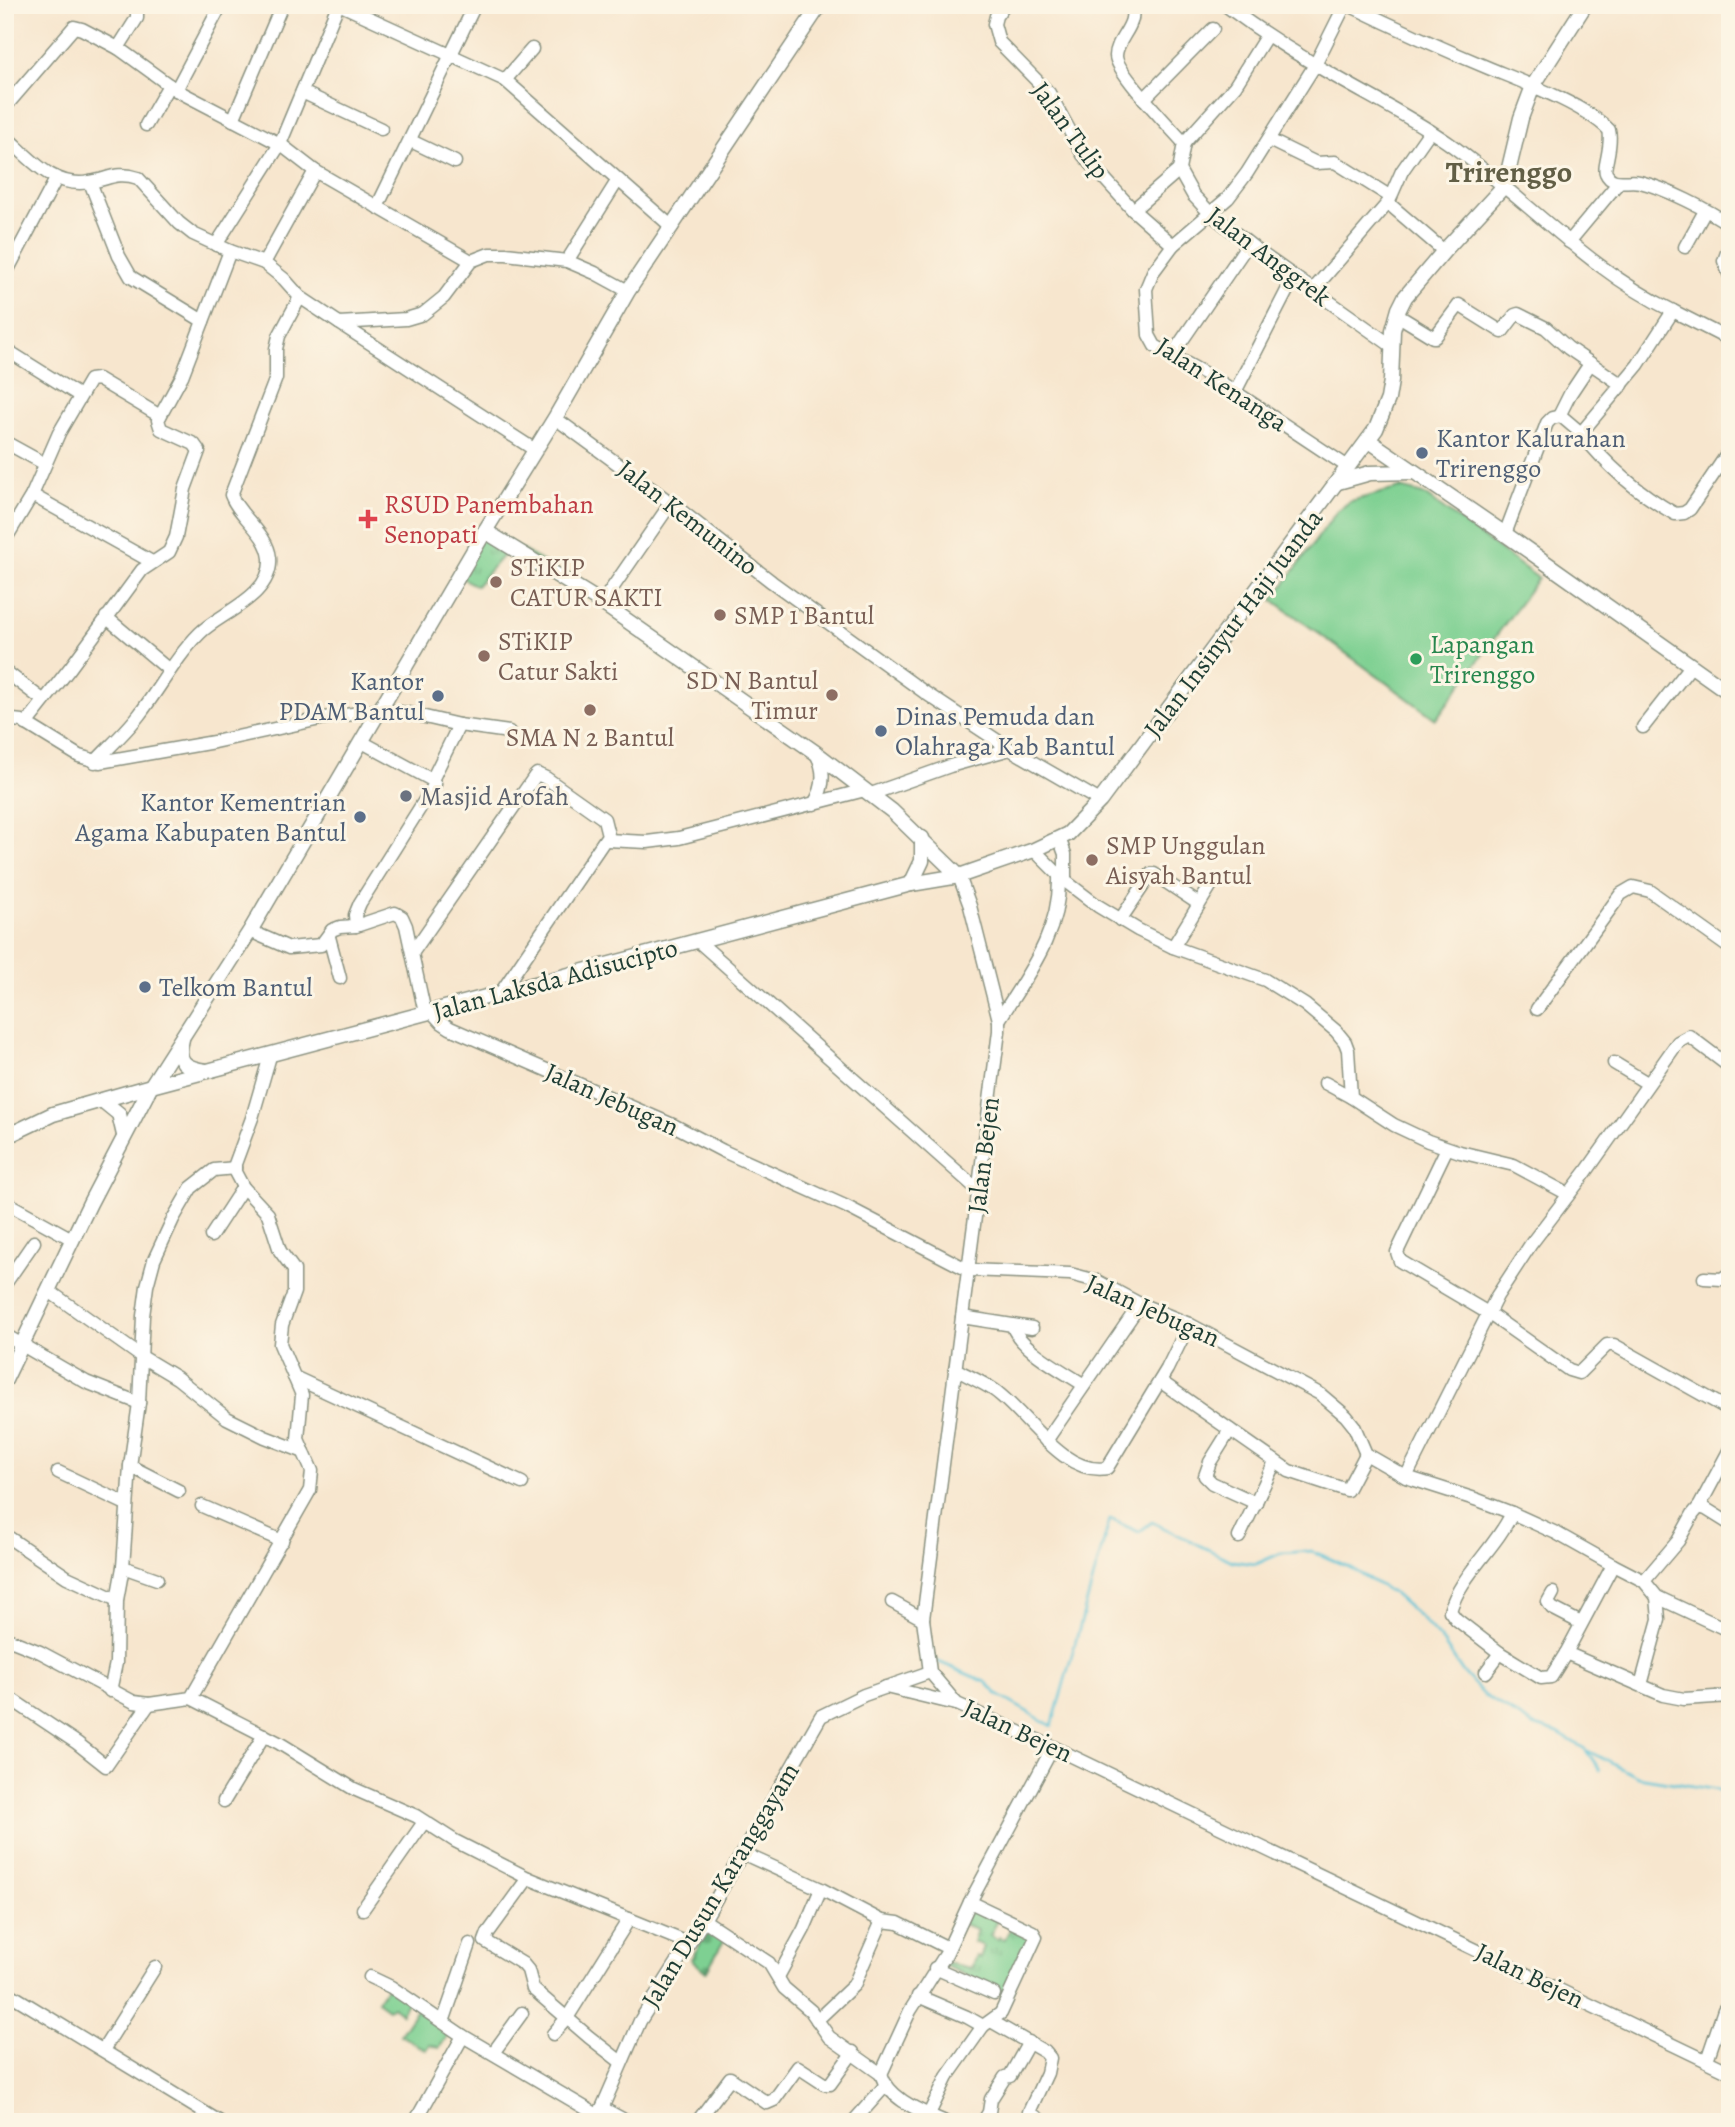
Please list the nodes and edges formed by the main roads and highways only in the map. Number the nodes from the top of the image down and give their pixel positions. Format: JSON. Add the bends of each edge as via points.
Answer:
{"nodes":[{"id":1,"x":820,"y":5,"type":"edge"},
{"id":2,"x":1585,"y":5,"type":"edge"},
{"id":3,"x":1368,"y":440,"type":"junction"},
{"id":4,"x":1415,"y":472,"type":"junction"},
{"id":5,"x":1338,"y":482,"type":"junction"},
{"id":6,"x":485,"y":531,"type":"junction"},
{"id":7,"x":1730,"y":693,"type":"edge"},
{"id":8,"x":922,"y":838,"type":"junction"},
{"id":9,"x":959,"y":876,"type":"junction"},
{"id":10,"x":911,"y":884,"type":"junction"},
{"id":11,"x":182,"y":1038,"type":"junction"},
{"id":12,"x":207,"y":1071,"type":"junction"},
{"id":13,"x":151,"y":1086,"type":"junction"},
{"id":14,"x":103,"y":1101,"type":"junction"},
{"id":15,"x":54,"y":1114,"type":"junction"},
{"id":16,"x":5,"y":1126,"type":"edge"},
{"id":17,"x":124,"y":1135,"type":"junction"},
{"id":18,"x":5,"y":1137,"type":"edge"},
{"id":19,"x":5,"y":1380,"type":"edge"}],
"edges":[{"from":1,"to":6,"type":"main road","via":[[628,291]]},
{"from":2,"to":3,"type":"main road","name":"Jalan Insinyur Haji Juanda","via":[[1533,86],[1505,185],[1405,298],[1397,315],[1388,399]]},
{"from":3,"to":4,"type":"main road"},
{"from":3,"to":5,"type":"main road","name":"Jalan Insinyur Haji Juanda"},
{"from":4,"to":5,"type":"main road","name":"Jalan Insinyur Haji Juanda","via":[[1370,473]]},
{"from":4,"to":7,"type":"main road"},
{"from":5,"to":9,"type":"main road","name":"Jalan Insinyur Haji Juanda","via":[[1076,827],[1034,850]]},
{"from":6,"to":8,"type":"main road","via":[[602,603],[816,753]]},
{"from":6,"to":11,"type":"main road"},
{"from":8,"to":9,"type":"main road"},
{"from":8,"to":10,"type":"main road","via":[[922,861]]},
{"from":9,"to":10,"type":"main road","name":"Jalan Laksda Adisucipto"},
{"from":10,"to":12,"type":"main road","name":"Jalan Laksda Adisucipto"},
{"from":11,"to":12,"type":"main road","via":[[179,1050],[184,1063]]},
{"from":11,"to":13,"type":"main road"},
{"from":12,"to":13,"type":"main road","name":"Jalan Laksda Adisucipto"},
{"from":13,"to":14,"type":"main road","name":"Jalan Laksda Adisucipto"},
{"from":13,"to":17,"type":"main road"},
{"from":14,"to":15,"type":"main road","name":"Jalan Laksda Adisucipto"},
{"from":14,"to":17,"type":"main road","via":[[118,1114]]},
{"from":15,"to":16,"type":"main road"},
{"from":15,"to":18,"type":"main road"},
{"from":17,"to":19,"type":"main road"}]}
